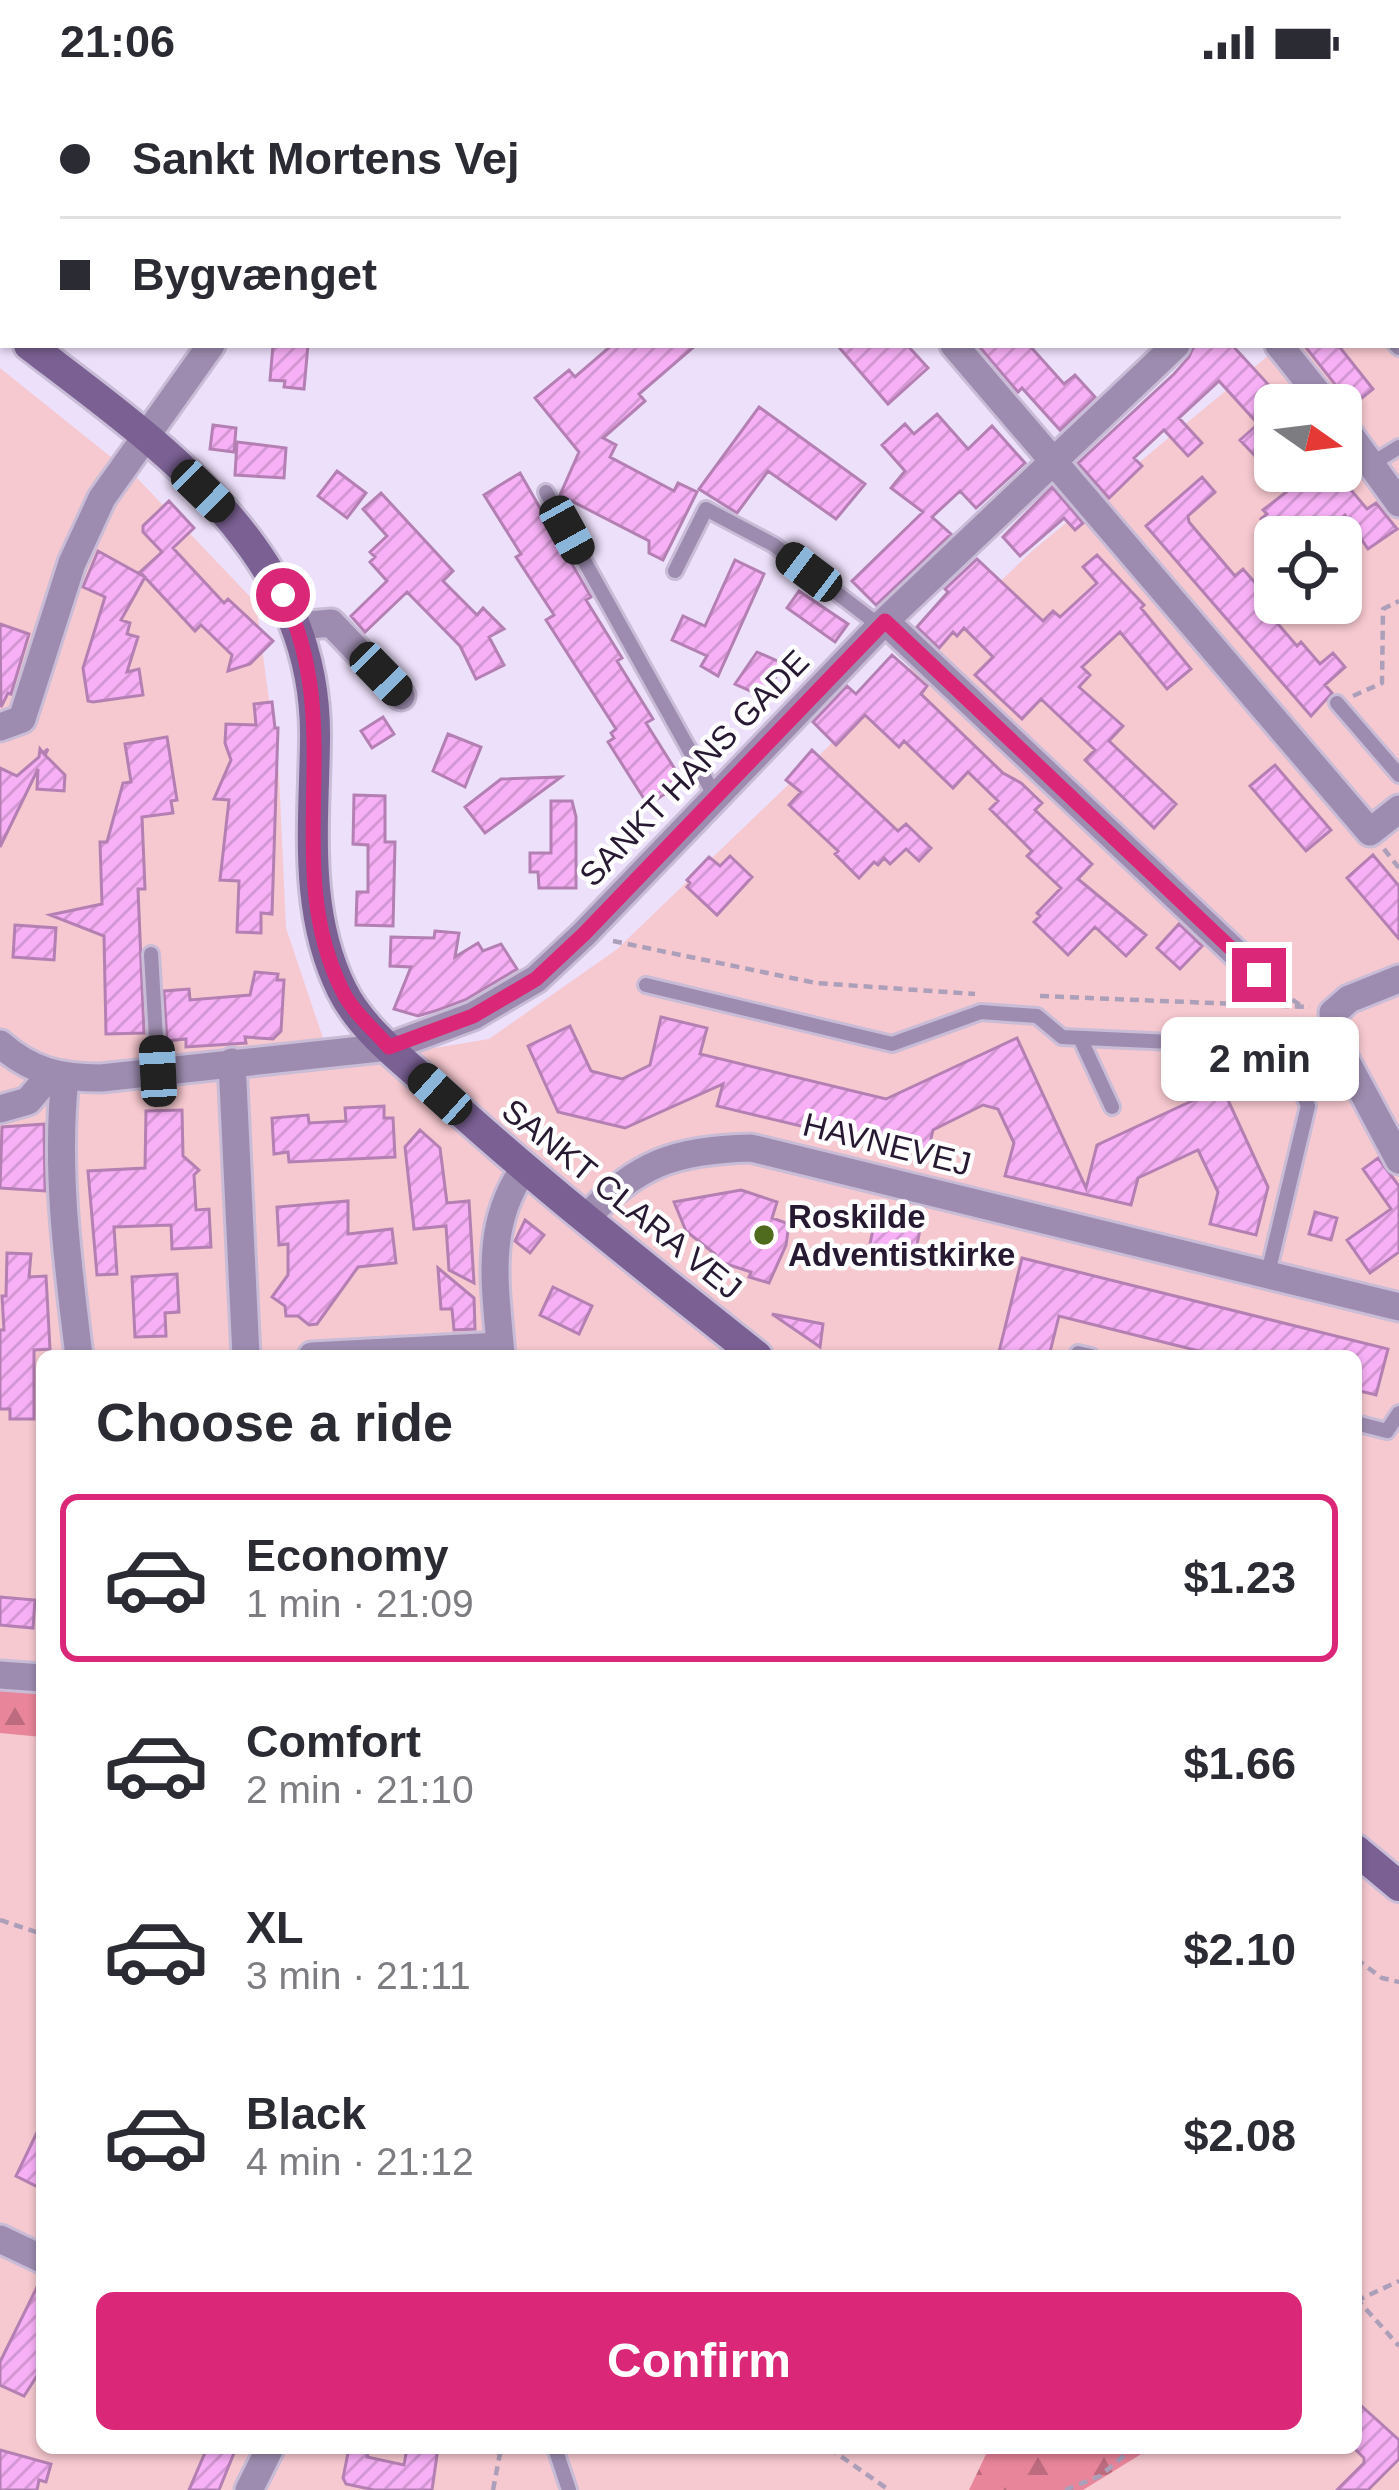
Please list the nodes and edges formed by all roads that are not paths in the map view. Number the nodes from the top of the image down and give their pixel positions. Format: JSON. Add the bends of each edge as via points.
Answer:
{"nodes":[{"id":1,"x":32,"y":348,"type":"edge"},
{"id":2,"x":210,"y":348,"type":"edge"},
{"id":3,"x":957,"y":348,"type":"edge"},
{"id":4,"x":1173,"y":348,"type":"edge"},
{"id":5,"x":1282,"y":348,"type":"edge"},
{"id":6,"x":1311,"y":384,"type":"edge"},
{"id":7,"x":147,"y":436,"type":"junction"},
{"id":8,"x":1399,"y":446,"type":"edge"},
{"id":9,"x":1362,"y":450,"type":"edge"},
{"id":10,"x":1053,"y":458,"type":"junction"},
{"id":11,"x":1372,"y":463,"type":"junction"},
{"id":12,"x":546,"y":492,"type":"dead end"},
{"id":13,"x":1399,"y":503,"type":"edge"},
{"id":14,"x":675,"y":571,"type":"dead end"},
{"id":15,"x":882,"y":623,"type":"junction"},
{"id":16,"x":298,"y":626,"type":"junction"},
{"id":17,"x":401,"y":696,"type":"dead end"},
{"id":18,"x":1337,"y":704,"type":"road end"},
{"id":19,"x":0,"y":727,"type":"edge"},
{"id":20,"x":1399,"y":775,"type":"edge"},
{"id":21,"x":716,"y":798,"type":"junction"},
{"id":22,"x":1399,"y":808,"type":"edge"},
{"id":23,"x":151,"y":954,"type":"dead end"},
{"id":24,"x":1259,"y":975,"type":"dead end"},
{"id":25,"x":1399,"y":979,"type":"edge"},
{"id":26,"x":646,"y":985,"type":"dead end"},
{"id":27,"x":1080,"y":1038,"type":"junction"},
{"id":28,"x":0,"y":1044,"type":"edge"},
{"id":29,"x":389,"y":1047,"type":"junction"},
{"id":30,"x":232,"y":1062,"type":"junction"},
{"id":31,"x":158,"y":1071,"type":"junction"},
{"id":32,"x":58,"y":1076,"type":"junction"},
{"id":33,"x":1112,"y":1107,"type":"dead end"},
{"id":34,"x":0,"y":1109,"type":"edge"},
{"id":35,"x":1399,"y":1160,"type":"edge"},
{"id":36,"x":524,"y":1169,"type":"junction"},
{"id":37,"x":585,"y":1220,"type":"junction"},
{"id":38,"x":1268,"y":1273,"type":"junction"},
{"id":39,"x":1399,"y":1307,"type":"edge"},
{"id":40,"x":78,"y":1350,"type":"edge"},
{"id":41,"x":246,"y":1350,"type":"edge"},
{"id":42,"x":501,"y":1350,"type":"edge"},
{"id":43,"x":750,"y":1350,"type":"edge"},
{"id":44,"x":1399,"y":1413,"type":"edge"},
{"id":45,"x":1362,"y":1425,"type":"edge"},
{"id":46,"x":0,"y":1675,"type":"edge"},
{"id":47,"x":36,"y":1678,"type":"edge"},
{"id":48,"x":1362,"y":1855,"type":"edge"},
{"id":49,"x":1399,"y":1886,"type":"edge"},
{"id":50,"x":0,"y":2239,"type":"edge"},
{"id":51,"x":36,"y":2256,"type":"edge"},
{"id":52,"x":267,"y":2454,"type":"edge"},
{"id":53,"x":557,"y":2454,"type":"edge"},
{"id":54,"x":250,"y":2490,"type":"edge"},
{"id":55,"x":569,"y":2490,"type":"edge"}],
"edges":[{"from":1,"to":7,"type":"main road","name":"SANKT CLARA VEJ"},
{"from":2,"to":7,"type":"street"},
{"from":3,"to":10,"type":"street"},
{"from":4,"to":10,"type":"street","name":"SANKT HANS GADE"},
{"from":5,"to":6,"type":"street"},
{"from":7,"to":16,"type":"main road","name":"SANKT CLARA VEJ","via":[[232,518],[267,563]]},
{"from":7,"to":19,"type":"street","via":[[102,498],[72,563],[22,719]]},
{"from":8,"to":11,"type":"lane"},
{"from":9,"to":11,"type":"street"},
{"from":10,"to":15,"type":"street","name":"SANKT HANS GADE"},
{"from":10,"to":22,"type":"street","via":[[1370,832]]},
{"from":11,"to":13,"type":"street"},
{"from":12,"to":21,"type":"lane"},
{"from":14,"to":15,"type":"lane","via":[[706,509],[774,545]]},
{"from":15,"to":21,"type":"street","name":"SANKT HANS GADE"},
{"from":15,"to":24,"type":"street"},
{"from":16,"to":17,"type":"street","via":[[331,623]]},
{"from":16,"to":29,"type":"main road","name":"SANKT CLARA VEJ","via":[[316,713],[313,892],[323,945],[342,992]]},
{"from":18,"to":20,"type":"lane"},
{"from":21,"to":29,"type":"street","name":"SANKT HANS GADE","via":[[536,979],[473,1016]]},
{"from":23,"to":31,"type":"lane"},
{"from":25,"to":35,"type":"street","via":[[1333,1013],[1337,1044]]},
{"from":26,"to":27,"type":"lane","via":[[892,1044],[981,1012],[1036,1016],[1062,1037]]},
{"from":27,"to":33,"type":"lane"},
{"from":27,"to":38,"type":"lane","via":[[1283,1047],[1308,1106]]},
{"from":28,"to":32,"type":"street"},
{"from":29,"to":30,"type":"street","name":"SANKT HANS GADE"},
{"from":29,"to":36,"type":"main road","name":"SANKT CLARA VEJ"},
{"from":30,"to":31,"type":"street","name":"SANKT HANS GADE"},
{"from":30,"to":41,"type":"street"},
{"from":31,"to":32,"type":"street","name":"SANKT HANS GADE"},
{"from":32,"to":34,"type":"street","via":[[28,1101]]},
{"from":32,"to":40,"type":"street"},
{"from":36,"to":37,"type":"main road","name":"SANKT CLARA VEJ"},
{"from":36,"to":42,"type":"street","via":[[496,1226]]},
{"from":37,"to":38,"type":"street","name":"HAVNEVEJ","via":[[630,1176],[662,1160],[751,1148]]},
{"from":37,"to":43,"type":"main road","name":"SANKT CLARA VEJ"},
{"from":38,"to":39,"type":"street","name":"HAVNEVEJ"},
{"from":44,"to":45,"type":"lane","via":[[1387,1431]]},
{"from":46,"to":47,"type":"street"},
{"from":48,"to":49,"type":"main road"},
{"from":50,"to":51,"type":"street"},
{"from":52,"to":54,"type":"street"},
{"from":53,"to":55,"type":"lane"}]}
